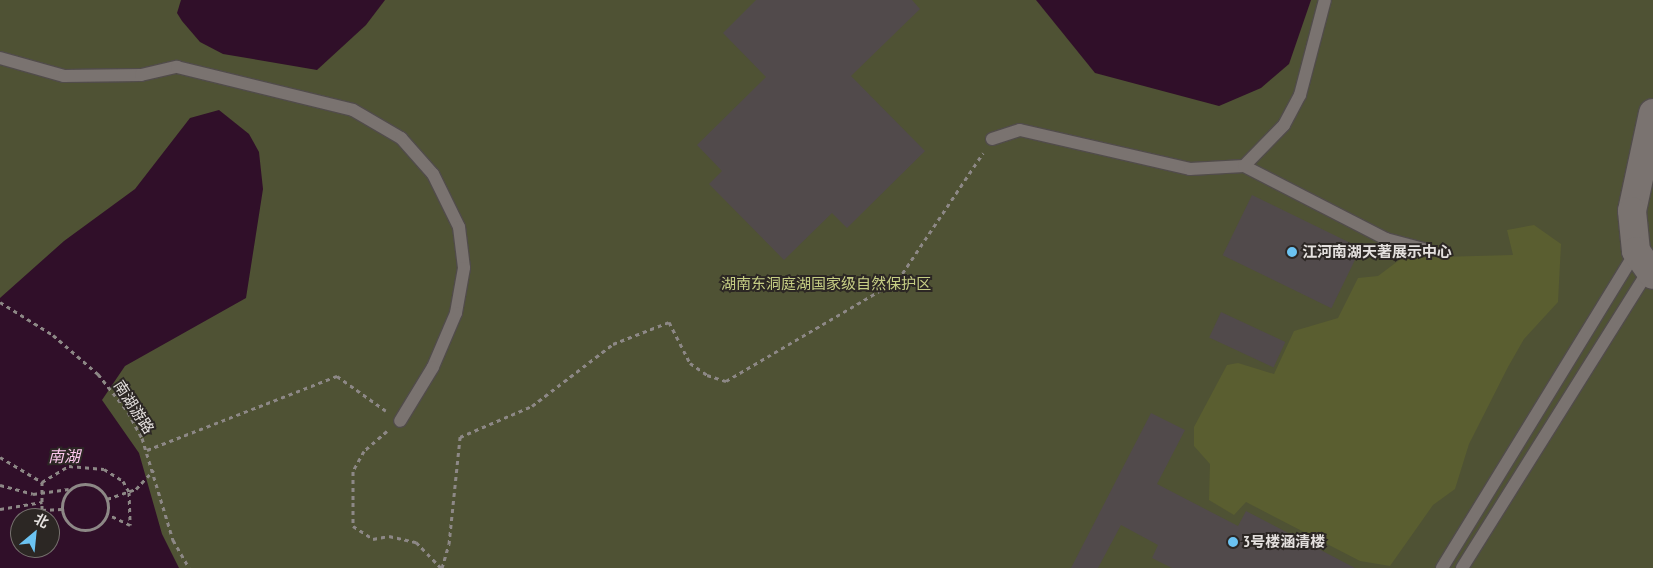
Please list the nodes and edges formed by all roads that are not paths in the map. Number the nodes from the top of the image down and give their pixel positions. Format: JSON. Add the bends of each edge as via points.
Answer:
{"nodes":[{"id":1,"x":1325,"y":0,"type":"edge"},
{"id":2,"x":0,"y":58,"type":"edge"},
{"id":3,"x":1653,"y":113,"type":"edge"},
{"id":4,"x":992,"y":139,"type":"road end"},
{"id":5,"x":1244,"y":166,"type":"junction"},
{"id":6,"x":1427,"y":250,"type":"dead end"},
{"id":7,"x":1646,"y":266,"type":"edge"},
{"id":8,"x":400,"y":420,"type":"road end"},
{"id":9,"x":1442,"y":568,"type":"edge"},
{"id":10,"x":1462,"y":568,"type":"edge"}],
"edges":[{"from":1,"to":5,"type":"lane","via":[[1300,95],[1284,125]]},
{"from":2,"to":8,"type":"lane","via":[[64,76],[141,75],[176,67],[353,110],[401,138],[433,174],[459,226],[464,268],[456,313],[433,367]]},
{"from":3,"to":7,"type":"street","via":[[1632,210]]},
{"from":4,"to":5,"type":"lane","via":[[1020,130],[1190,169]]},
{"from":5,"to":6,"type":"lane","via":[[1386,240]]},
{"from":7,"to":9,"type":"lane"},
{"from":7,"to":10,"type":"lane"}]}
